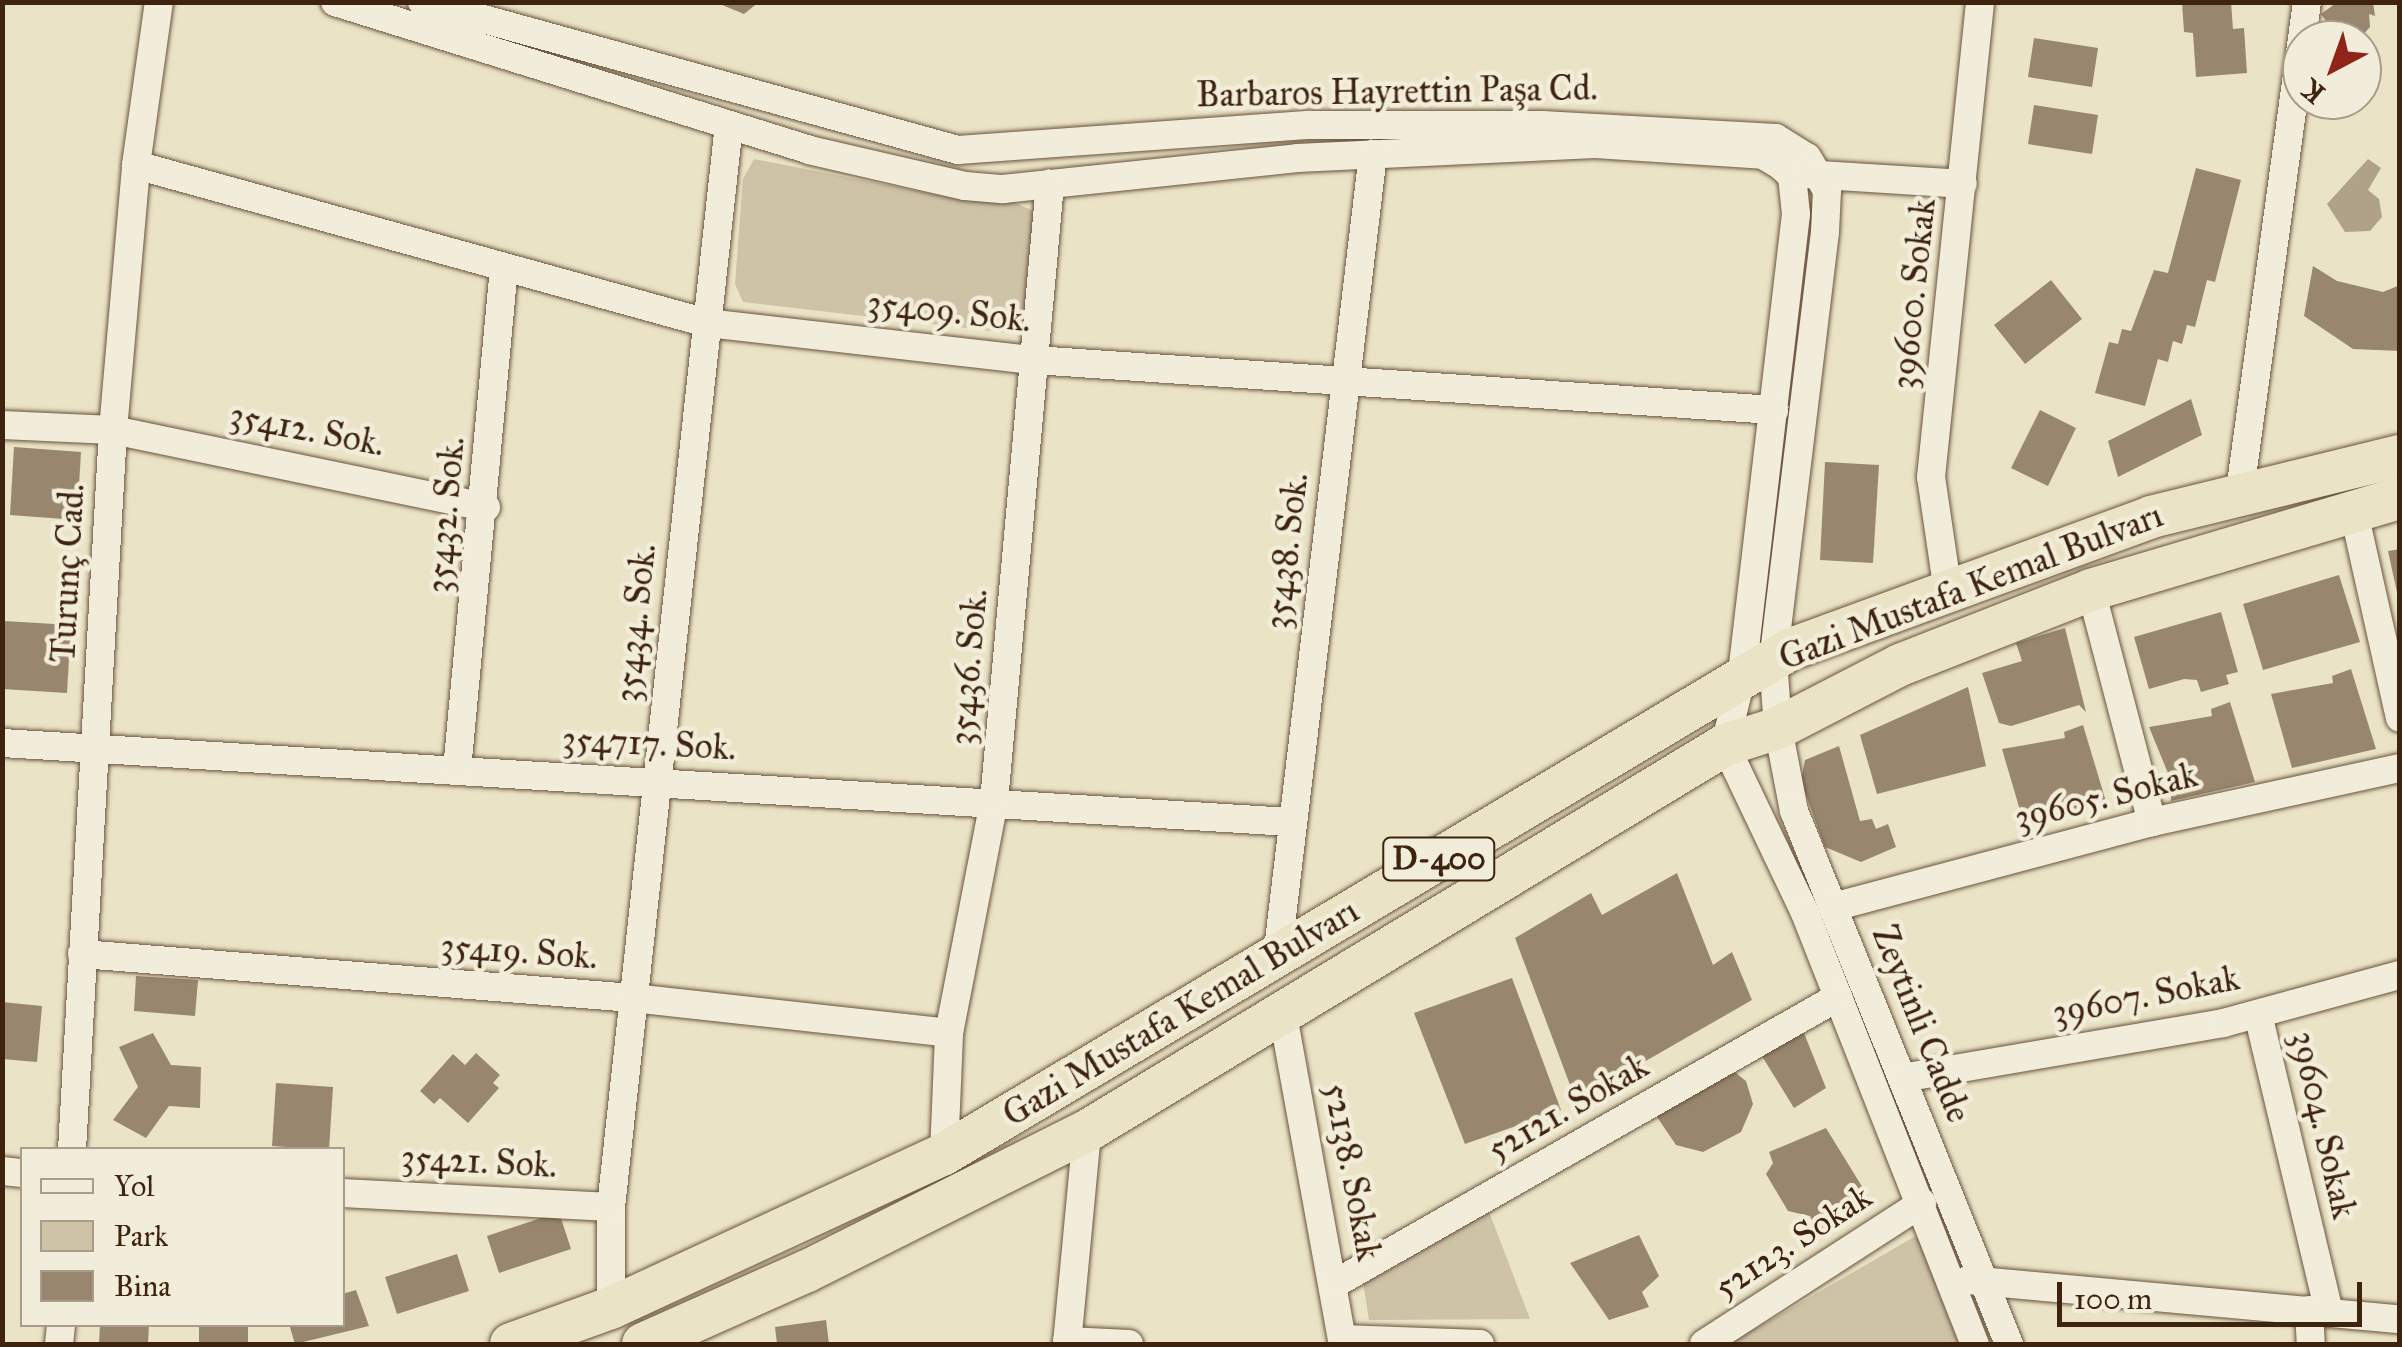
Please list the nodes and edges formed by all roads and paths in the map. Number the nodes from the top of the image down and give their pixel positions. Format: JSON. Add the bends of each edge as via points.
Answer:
{"nodes":[{"id":1,"x":159,"y":2,"type":"edge"},
{"id":2,"x":335,"y":2,"type":"edge"},
{"id":3,"x":422,"y":2,"type":"edge"},
{"id":4,"x":1980,"y":2,"type":"edge"},
{"id":5,"x":2307,"y":2,"type":"edge"},
{"id":6,"x":728,"y":125,"type":"junction"},
{"id":7,"x":1373,"y":154,"type":"junction"},
{"id":8,"x":136,"y":165,"type":"junction"},
{"id":9,"x":1805,"y":174,"type":"junction"},
{"id":10,"x":1050,"y":184,"type":"junction"},
{"id":11,"x":1963,"y":184,"type":"junction"},
{"id":12,"x":504,"y":266,"type":"junction"},
{"id":13,"x":707,"y":323,"type":"junction"},
{"id":14,"x":1034,"y":360,"type":"junction"},
{"id":15,"x":1346,"y":380,"type":"junction"},
{"id":16,"x":1774,"y":410,"type":"junction"},
{"id":17,"x":2,"y":425,"type":"edge"},
{"id":18,"x":112,"y":430,"type":"junction"},
{"id":19,"x":2400,"y":456,"type":"edge"},
{"id":20,"x":2240,"y":491,"type":"junction"},
{"id":21,"x":2400,"y":498,"type":"edge"},
{"id":22,"x":486,"y":507,"type":"junction"},
{"id":23,"x":2353,"y":508,"type":"junction"},
{"id":24,"x":2091,"y":590,"type":"junction"},
{"id":25,"x":1948,"y":592,"type":"junction"},
{"id":26,"x":1756,"y":669,"type":"junction"},
{"id":27,"x":2400,"y":718,"type":"edge"},
{"id":28,"x":1778,"y":728,"type":"junction"},
{"id":29,"x":2,"y":743,"type":"edge"},
{"id":30,"x":1725,"y":744,"type":"junction"},
{"id":31,"x":96,"y":749,"type":"junction"},
{"id":32,"x":2400,"y":768,"type":"edge"},
{"id":33,"x":457,"y":770,"type":"junction"},
{"id":34,"x":657,"y":782,"type":"junction"},
{"id":35,"x":994,"y":801,"type":"junction"},
{"id":36,"x":1291,"y":822,"type":"junction"},
{"id":37,"x":2152,"y":822,"type":"junction"},
{"id":38,"x":1833,"y":907,"type":"junction"},
{"id":39,"x":82,"y":954,"type":"junction"},
{"id":40,"x":1277,"y":958,"type":"junction"},
{"id":41,"x":2400,"y":975,"type":"edge"},
{"id":42,"x":1838,"y":997,"type":"junction"},
{"id":43,"x":634,"y":998,"type":"junction"},
{"id":44,"x":2258,"y":1014,"type":"junction"},
{"id":45,"x":1283,"y":1015,"type":"junction"},
{"id":46,"x":949,"y":1033,"type":"junction"},
{"id":47,"x":1902,"y":1078,"type":"junction"},
{"id":48,"x":1086,"y":1131,"type":"junction"},
{"id":49,"x":72,"y":1147,"type":"edge"},
{"id":50,"x":944,"y":1154,"type":"junction"},
{"id":51,"x":345,"y":1193,"type":"edge"},
{"id":52,"x":1922,"y":1203,"type":"junction"},
{"id":53,"x":611,"y":1207,"type":"junction"},
{"id":54,"x":1951,"y":1278,"type":"junction"},
{"id":55,"x":1984,"y":1281,"type":"junction"},
{"id":56,"x":1336,"y":1284,"type":"junction"},
{"id":57,"x":610,"y":1308,"type":"junction"},
{"id":58,"x":2319,"y":1311,"type":"junction"},
{"id":59,"x":2400,"y":1320,"type":"edge"},
{"id":60,"x":1342,"y":1342,"type":"edge"},
{"id":61,"x":1067,"y":1343,"type":"edge"},
{"id":62,"x":511,"y":1344,"type":"edge"},
{"id":63,"x":647,"y":1344,"type":"edge"},
{"id":64,"x":1130,"y":1344,"type":"edge"},
{"id":65,"x":1480,"y":1344,"type":"edge"},
{"id":66,"x":1704,"y":1344,"type":"edge"},
{"id":67,"x":1975,"y":1344,"type":"edge"},
{"id":68,"x":2008,"y":1344,"type":"edge"},
{"id":69,"x":2312,"y":1344,"type":"edge"}],
"edges":[{"from":1,"to":8,"type":"street","name":"Turunç Cad."},
{"from":2,"to":6,"type":"street"},
{"from":3,"to":9,"type":"street","name":"Barbaros Hayrettin Paşa Cd.","via":[[958,150],[1310,125],[1616,126],[1776,138]]},
{"from":4,"to":11,"type":"street","name":"39600. Sokak"},
{"from":5,"to":20,"type":"street"},
{"from":6,"to":10,"type":"street","via":[[965,186]]},
{"from":6,"to":13,"type":"street","name":"35434. Sok."},
{"from":7,"to":9,"type":"street","via":[[1596,144],[1763,155]]},
{"from":7,"to":10,"type":"street"},
{"from":7,"to":15,"type":"street","name":"35438. Sok."},
{"from":8,"to":12,"type":"street","name":"35409. Sok."},
{"from":8,"to":18,"type":"street","name":"Turunç Cad."},
{"from":9,"to":11,"type":"street"},
{"from":9,"to":16,"type":"street"},
{"from":9,"to":26,"type":"street","via":[[1826,190],[1825,232]]},
{"from":10,"to":14,"type":"street","name":"35436. Sok."},
{"from":11,"to":25,"type":"street","name":"39600. Sokak","via":[[1931,477]]},
{"from":12,"to":13,"type":"street","name":"35409. Sok."},
{"from":12,"to":22,"type":"street","name":"35432. Sok."},
{"from":13,"to":14,"type":"street","name":"35409. Sok."},
{"from":13,"to":34,"type":"street","name":"35434. Sok."},
{"from":14,"to":15,"type":"street","name":"35409. Sok."},
{"from":14,"to":35,"type":"street","name":"35436. Sok."},
{"from":15,"to":16,"type":"street","name":"35409. Sok."},
{"from":15,"to":36,"type":"street","name":"35438. Sok."},
{"from":16,"to":26,"type":"street"},
{"from":17,"to":18,"type":"street","name":"35412. Sok."},
{"from":18,"to":22,"type":"street","name":"35412. Sok."},
{"from":18,"to":31,"type":"street","name":"Turunç Cad."},
{"from":19,"to":20,"type":"highway","name":"Gazi Mustafa Kemal Bulvarı","number":"D-400"},
{"from":20,"to":25,"type":"highway","name":"Gazi Mustafa Kemal Bulvarı","number":"D-400"},
{"from":21,"to":23,"type":"highway","name":"Gazi Mustafa Kemal Bulvarı","number":"D-400"},
{"from":22,"to":33,"type":"street","name":"35432. Sok."},
{"from":23,"to":24,"type":"highway","name":"Gazi Mustafa Kemal Bulvarı","number":"D-400"},
{"from":23,"to":27,"type":"street"},
{"from":24,"to":28,"type":"highway","name":"Gazi Mustafa Kemal Bulvarı","number":"D-400","via":[[1900,666]]},
{"from":24,"to":37,"type":"street"},
{"from":25,"to":26,"type":"highway","name":"Gazi Mustafa Kemal Bulvarı","number":"D-400"},
{"from":26,"to":28,"type":"street"},
{"from":26,"to":30,"type":"street"},
{"from":26,"to":40,"type":"highway","name":"Gazi Mustafa Kemal Bulvarı","number":"D-400"},
{"from":28,"to":30,"type":"highway","name":"Gazi Mustafa Kemal Bulvarı","number":"D-400"},
{"from":28,"to":38,"type":"street","name":"Zeytinli Cadde","via":[[1794,811]]},
{"from":29,"to":31,"type":"street","name":"354717. Sok."},
{"from":30,"to":42,"type":"street","name":"Zeytinli Cadde"},
{"from":30,"to":45,"type":"highway","name":"Gazi Mustafa Kemal Bulvarı","number":"D-400"},
{"from":31,"to":33,"type":"street","name":"354717. Sok."},
{"from":31,"to":39,"type":"street","name":"Turunç Cad."},
{"from":32,"to":37,"type":"street","name":"39605. Sokak"},
{"from":33,"to":34,"type":"street","name":"354717. Sok."},
{"from":34,"to":35,"type":"street","name":"354717. Sok."},
{"from":34,"to":43,"type":"street","name":"35434. Sok."},
{"from":35,"to":36,"type":"street","name":"354717. Sok."},
{"from":35,"to":46,"type":"street","name":"35436. Sok."},
{"from":36,"to":40,"type":"street","name":"35438. Sok."},
{"from":37,"to":38,"type":"street","name":"39605. Sokak"},
{"from":38,"to":47,"type":"street","name":"Zeytinli Cadde"},
{"from":39,"to":43,"type":"street","name":"35419. Sok."},
{"from":39,"to":49,"type":"street","name":"Turunç Cad."},
{"from":40,"to":50,"type":"highway","name":"Gazi Mustafa Kemal Bulvarı","number":"D-400"},
{"from":41,"to":44,"type":"street","name":"39607. Sokak"},
{"from":42,"to":52,"type":"street","name":"Zeytinli Cadde"},
{"from":42,"to":56,"type":"street","name":"52121. Sokak"},
{"from":43,"to":46,"type":"street","name":"35419. Sok."},
{"from":43,"to":53,"type":"street","name":"35434. Sok."},
{"from":44,"to":47,"type":"street","name":"39607. Sokak"},
{"from":44,"to":58,"type":"street","name":"39604. Sokak"},
{"from":45,"to":48,"type":"highway","name":"Gazi Mustafa Kemal Bulvarı","number":"D-400"},
{"from":45,"to":56,"type":"street","name":"52138. Sokak"},
{"from":46,"to":50,"type":"street","name":"35436. Sok."},
{"from":47,"to":55,"type":"street","name":"Zeytinli Cadde"},
{"from":48,"to":61,"type":"street"},
{"from":48,"to":63,"type":"highway","name":"Gazi Mustafa Kemal Bulvarı","number":"D-400"},
{"from":50,"to":57,"type":"highway","name":"Gazi Mustafa Kemal Bulvarı","number":"D-400"},
{"from":51,"to":53,"type":"street","name":"35421. Sok."},
{"from":52,"to":54,"type":"street","name":"Zeytinli Cadde"},
{"from":52,"to":66,"type":"street","name":"52123. Sokak"},
{"from":53,"to":57,"type":"street","name":"35434. Sok."},
{"from":54,"to":55,"type":"street"},
{"from":54,"to":67,"type":"street","name":"Zeytinli Cadde"},
{"from":55,"to":58,"type":"street"},
{"from":55,"to":68,"type":"street","name":"Zeytinli Cadde"},
{"from":56,"to":60,"type":"street","name":"52138. Sokak"},
{"from":57,"to":62,"type":"highway","name":"Gazi Mustafa Kemal Bulvarı","number":"D-400"},
{"from":58,"to":59,"type":"street"},
{"from":58,"to":69,"type":"street","name":"39604. Sokak"},
{"from":60,"to":65,"type":"street"},
{"from":61,"to":64,"type":"street"}]}
